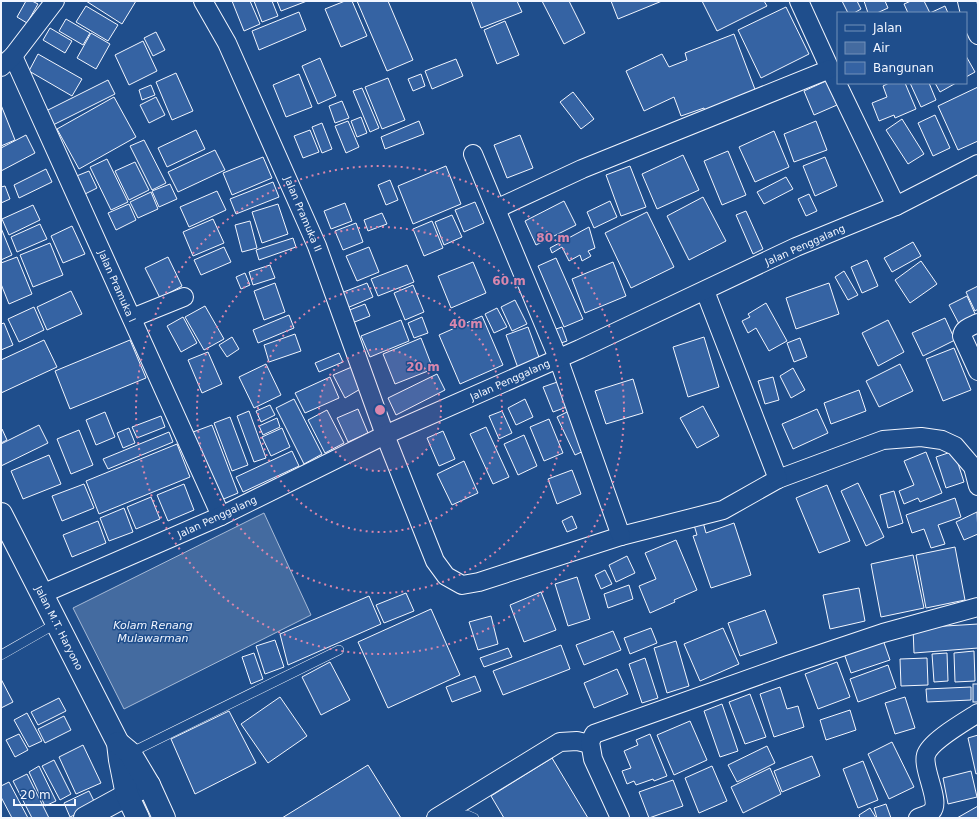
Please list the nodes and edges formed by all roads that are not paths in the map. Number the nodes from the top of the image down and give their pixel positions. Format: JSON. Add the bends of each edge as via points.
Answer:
{"nodes":[{"id":1,"x":55,"y":1,"type":"edge"},
{"id":2,"x":202,"y":1,"type":"edge"},
{"id":3,"x":799,"y":1,"type":"edge"},
{"id":4,"x":967,"y":1,"type":"edge"},
{"id":5,"x":978,"y":35,"type":"edge"},
{"id":6,"x":7,"y":61,"type":"edge"},
{"id":7,"x":830,"y":69,"type":"junction"},
{"id":8,"x":837,"y":84,"type":"edge"},
{"id":9,"x":837,"y":84,"type":"edge"},
{"id":10,"x":473,"y":154,"type":"dead end"},
{"id":11,"x":978,"y":164,"type":"edge"},
{"id":12,"x":896,"y":206,"type":"junction"},
{"id":13,"x":496,"y":209,"type":"junction"},
{"id":14,"x":705,"y":291,"type":"junction"},
{"id":15,"x":184,"y":297,"type":"dead end"},
{"id":16,"x":132,"y":318,"type":"junction"},
{"id":17,"x":978,"y":323,"type":"edge"},
{"id":18,"x":558,"y":358,"type":"junction"},
{"id":19,"x":978,"y":371,"type":"edge"},
{"id":20,"x":385,"y":435,"type":"junction"},
{"id":21,"x":778,"y":479,"type":"junction"},
{"id":22,"x":978,"y":486,"type":"edge"},
{"id":23,"x":1,"y":514,"type":"edge"},
{"id":24,"x":221,"y":516,"type":"junction"},
{"id":25,"x":621,"y":536,"type":"junction"},
{"id":26,"x":42,"y":594,"type":"junction"},
{"id":27,"x":978,"y":607,"type":"edge"},
{"id":28,"x":57,"y":623,"type":"junction"},
{"id":29,"x":339,"y":650,"type":"dead end"},
{"id":30,"x":1,"y":655,"type":"edge"},
{"id":31,"x":978,"y":713,"type":"edge"},
{"id":32,"x":590,"y":744,"type":"junction"},
{"id":33,"x":123,"y":752,"type":"junction"},
{"id":34,"x":149,"y":785,"type":"junction"},
{"id":35,"x":127,"y":795,"type":"junction"},
{"id":36,"x":85,"y":818,"type":"edge"},
{"id":37,"x":138,"y":818,"type":"edge"},
{"id":38,"x":164,"y":818,"type":"edge"},
{"id":39,"x":436,"y":818,"type":"edge"},
{"id":40,"x":451,"y":818,"type":"edge"},
{"id":41,"x":474,"y":818,"type":"edge"},
{"id":42,"x":620,"y":818,"type":"edge"},
{"id":43,"x":918,"y":818,"type":"edge"}],
"edges":[{"from":1,"to":6,"type":"street"},
{"from":2,"to":20,"type":"street","name":"Jalan Pramuka II","via":[[227,43],[317,246]]},
{"from":3,"to":7,"type":"street"},
{"from":4,"to":5,"type":"street"},
{"from":6,"to":16,"type":"street","name":"Jalan Pramuka I"},
{"from":7,"to":9,"type":"street"},
{"from":7,"to":13,"type":"street","via":[[582,169]]},
{"from":8,"to":12,"type":"street"},
{"from":10,"to":13,"type":"street"},
{"from":11,"to":12,"type":"street","name":"Jalan Penggalang"},
{"from":12,"to":14,"type":"street","name":"Jalan Penggalang","via":[[796,247]]},
{"from":13,"to":18,"type":"street"},
{"from":14,"to":18,"type":"street","name":"Jalan Penggalang"},
{"from":14,"to":21,"type":"street"},
{"from":15,"to":16,"type":"street"},
{"from":16,"to":24,"type":"street","name":"Jalan Pramuka I"},
{"from":17,"to":19,"type":"street","via":[[965,330],[962,336]]},
{"from":18,"to":20,"type":"street","name":"Jalan Penggalang"},
{"from":18,"to":25,"type":"street"},
{"from":20,"to":24,"type":"street","name":"Jalan Penggalang"},
{"from":20,"to":25,"type":"street","name":"Jalan Pramuka II","via":[[436,561],[446,576],[462,585],[502,575]]},
{"from":21,"to":22,"type":"street","name":"Jalan Pramuka II","via":[[883,440],[922,437],[942,440],[955,446],[973,467]]},
{"from":21,"to":25,"type":"street","name":"Jalan Pramuka II","via":[[723,510]]},
{"from":23,"to":26,"type":"main road","name":"Jalan M.T. Haryono"},
{"from":24,"to":26,"type":"street","name":"Jalan Penggalang"},
{"from":26,"to":28,"type":"main road","name":"Jalan M.T. Haryono"},
{"from":27,"to":32,"type":"street","via":[[883,633],[788,665],[594,734]]},
{"from":28,"to":30,"type":"lane"},
{"from":28,"to":33,"type":"main road","name":"Jalan M.T. Haryono"},
{"from":29,"to":33,"type":"lane"},
{"from":31,"to":43,"type":"street","via":[[938,740],[928,750],[926,768],[934,806],[932,812]]},
{"from":32,"to":39,"type":"street","via":[[577,741],[560,742]]},
{"from":32,"to":42,"type":"street","via":[[593,759]]},
{"from":33,"to":34,"type":"main road","name":"Jalan M.T. Haryono"},
{"from":33,"to":35,"type":"main road","name":"Jalan M.T. Haryono"},
{"from":34,"to":35,"type":"main road"},
{"from":34,"to":38,"type":"main road","name":"Jalan M.T. Haryono"},
{"from":35,"to":36,"type":"main road"},
{"from":35,"to":37,"type":"main road","name":"Jalan M.T. Haryono"},
{"from":40,"to":41,"type":"lane","via":[[467,815]]}]}
